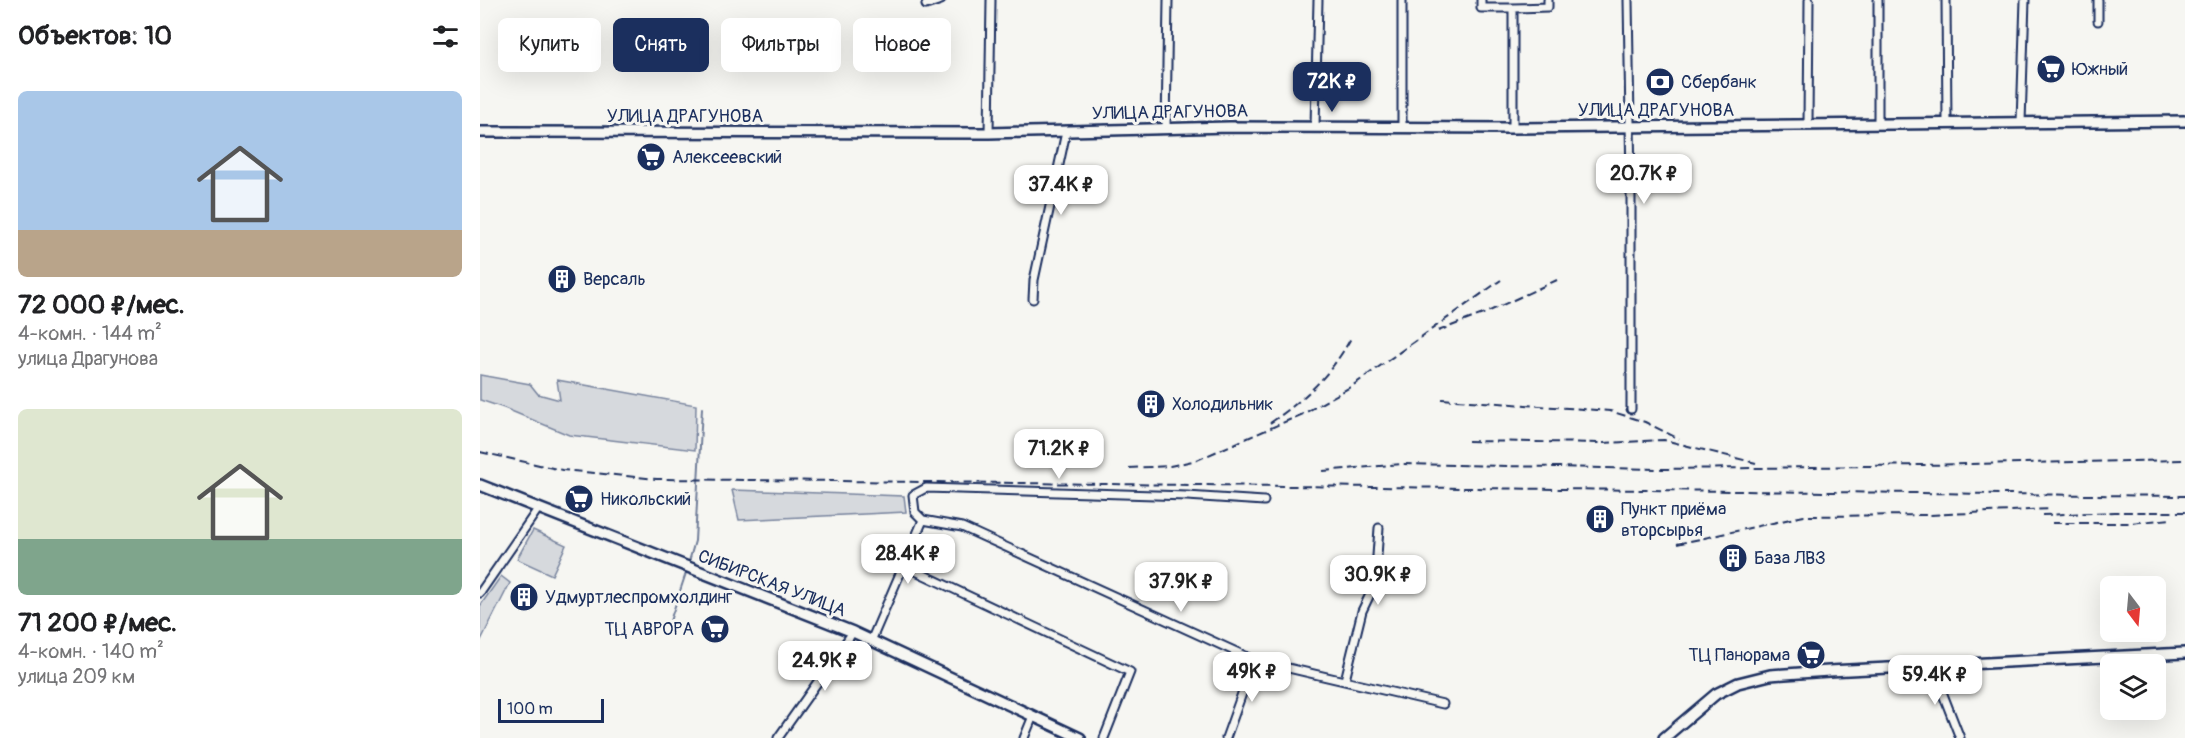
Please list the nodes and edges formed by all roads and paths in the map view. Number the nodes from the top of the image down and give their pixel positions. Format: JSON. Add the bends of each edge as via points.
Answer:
{"nodes":[{"id":1,"x":941,"y":0,"type":"edge"},
{"id":2,"x":991,"y":0,"type":"edge"},
{"id":3,"x":1168,"y":0,"type":"edge"},
{"id":4,"x":1318,"y":0,"type":"edge"},
{"id":5,"x":1402,"y":0,"type":"edge"},
{"id":6,"x":1481,"y":0,"type":"edge"},
{"id":7,"x":1548,"y":0,"type":"edge"},
{"id":8,"x":1628,"y":0,"type":"edge"},
{"id":9,"x":1809,"y":0,"type":"edge"},
{"id":10,"x":1878,"y":0,"type":"edge"},
{"id":11,"x":1946,"y":0,"type":"edge"},
{"id":12,"x":2025,"y":0,"type":"edge"},
{"id":13,"x":2098,"y":0,"type":"edge"},
{"id":14,"x":927,"y":2,"type":"edge"},
{"id":15,"x":1512,"y":8,"type":"junction"},
{"id":16,"x":2098,"y":21,"type":"dead end"},
{"id":17,"x":2185,"y":121,"type":"edge"},
{"id":18,"x":2021,"y":122,"type":"junction"},
{"id":19,"x":1878,"y":123,"type":"junction"},
{"id":20,"x":1947,"y":123,"type":"junction"},
{"id":21,"x":1808,"y":124,"type":"junction"},
{"id":22,"x":1315,"y":126,"type":"junction"},
{"id":23,"x":1630,"y":126,"type":"junction"},
{"id":24,"x":1402,"y":127,"type":"junction"},
{"id":25,"x":1166,"y":128,"type":"junction"},
{"id":26,"x":1513,"y":128,"type":"junction"},
{"id":27,"x":480,"y":132,"type":"edge"},
{"id":28,"x":1066,"y":132,"type":"junction"},
{"id":29,"x":989,"y":133,"type":"junction"},
{"id":30,"x":1033,"y":299,"type":"dead end"},
{"id":31,"x":1631,"y":409,"type":"dead end"},
{"id":32,"x":480,"y":485,"type":"edge"},
{"id":33,"x":1264,"y":501,"type":"dead end"},
{"id":34,"x":538,"y":509,"type":"junction"},
{"id":35,"x":923,"y":520,"type":"junction"},
{"id":36,"x":1379,"y":528,"type":"dead end"},
{"id":37,"x":903,"y":565,"type":"junction"},
{"id":38,"x":480,"y":593,"type":"edge"},
{"id":39,"x":853,"y":632,"type":"junction"},
{"id":40,"x":871,"y":641,"type":"junction"},
{"id":41,"x":2185,"y":653,"type":"edge"},
{"id":42,"x":1254,"y":660,"type":"junction"},
{"id":43,"x":1932,"y":666,"type":"junction"},
{"id":44,"x":1345,"y":680,"type":"junction"},
{"id":45,"x":1443,"y":704,"type":"dead end"},
{"id":46,"x":1033,"y":716,"type":"junction"},
{"id":47,"x":778,"y":738,"type":"edge"},
{"id":48,"x":1024,"y":738,"type":"edge"},
{"id":49,"x":1080,"y":738,"type":"edge"},
{"id":50,"x":1104,"y":738,"type":"edge"},
{"id":51,"x":1226,"y":738,"type":"edge"},
{"id":52,"x":1664,"y":738,"type":"edge"},
{"id":53,"x":1960,"y":738,"type":"edge"}],
"edges":[{"from":1,"to":14,"type":"street"},
{"from":2,"to":29,"type":"street"},
{"from":3,"to":25,"type":"street"},
{"from":4,"to":22,"type":"street"},
{"from":5,"to":24,"type":"street"},
{"from":6,"to":15,"type":"street","via":[[1481,8]]},
{"from":7,"to":15,"type":"street","via":[[1548,7]]},
{"from":8,"to":23,"type":"street"},
{"from":9,"to":21,"type":"street"},
{"from":10,"to":19,"type":"street"},
{"from":11,"to":20,"type":"street"},
{"from":12,"to":18,"type":"street"},
{"from":13,"to":16,"type":"street"},
{"from":15,"to":26,"type":"street"},
{"from":17,"to":18,"type":"main road","name":"УЛИЦА ДРАГУНОВА"},
{"from":18,"to":20,"type":"main road","name":"УЛИЦА ДРАГУНОВА"},
{"from":19,"to":20,"type":"main road","name":"УЛИЦА ДРАГУНОВА"},
{"from":19,"to":21,"type":"main road","name":"УЛИЦА ДРАГУНОВА"},
{"from":21,"to":23,"type":"main road","name":"УЛИЦА ДРАГУНОВА"},
{"from":22,"to":24,"type":"main road","name":"УЛИЦА ДРАГУНОВА"},
{"from":22,"to":25,"type":"main road","name":"УЛИЦА ДРАГУНОВА"},
{"from":23,"to":26,"type":"main road","name":"УЛИЦА ДРАГУНОВА"},
{"from":23,"to":31,"type":"street"},
{"from":24,"to":26,"type":"main road","name":"УЛИЦА ДРАГУНОВА"},
{"from":25,"to":28,"type":"main road","name":"УЛИЦА ДРАГУНОВА"},
{"from":27,"to":29,"type":"main road","name":"УЛИЦА ДРАГУНОВА"},
{"from":28,"to":29,"type":"main road","name":"УЛИЦА ДРАГУНОВА"},
{"from":28,"to":30,"type":"street"},
{"from":32,"to":34,"type":"main road","name":"СИБИРСКАЯ УЛИЦА"},
{"from":33,"to":35,"type":"street","via":[[927,488],[913,495],[915,512]]},
{"from":34,"to":38,"type":"street"},
{"from":34,"to":39,"type":"main road","name":"СИБИРСКАЯ УЛИЦА"},
{"from":35,"to":37,"type":"street"},
{"from":35,"to":42,"type":"street","via":[[962,527]]},
{"from":36,"to":44,"type":"street","via":[[1375,584],[1362,611]]},
{"from":37,"to":40,"type":"street"},
{"from":37,"to":50,"type":"street","via":[[1130,672]]},
{"from":39,"to":40,"type":"main road","name":"СИБИРСКАЯ УЛИЦА"},
{"from":39,"to":47,"type":"street"},
{"from":40,"to":46,"type":"main road","name":"СИБИРСКАЯ УЛИЦА"},
{"from":41,"to":43,"type":"main road"},
{"from":42,"to":44,"type":"street"},
{"from":42,"to":51,"type":"street"},
{"from":43,"to":52,"type":"main road","via":[[1793,673],[1752,679],[1716,694]]},
{"from":43,"to":53,"type":"street"},
{"from":44,"to":45,"type":"street"},
{"from":46,"to":48,"type":"street"},
{"from":46,"to":49,"type":"main road","name":"СИБИРСКАЯ УЛИЦА"}]}
